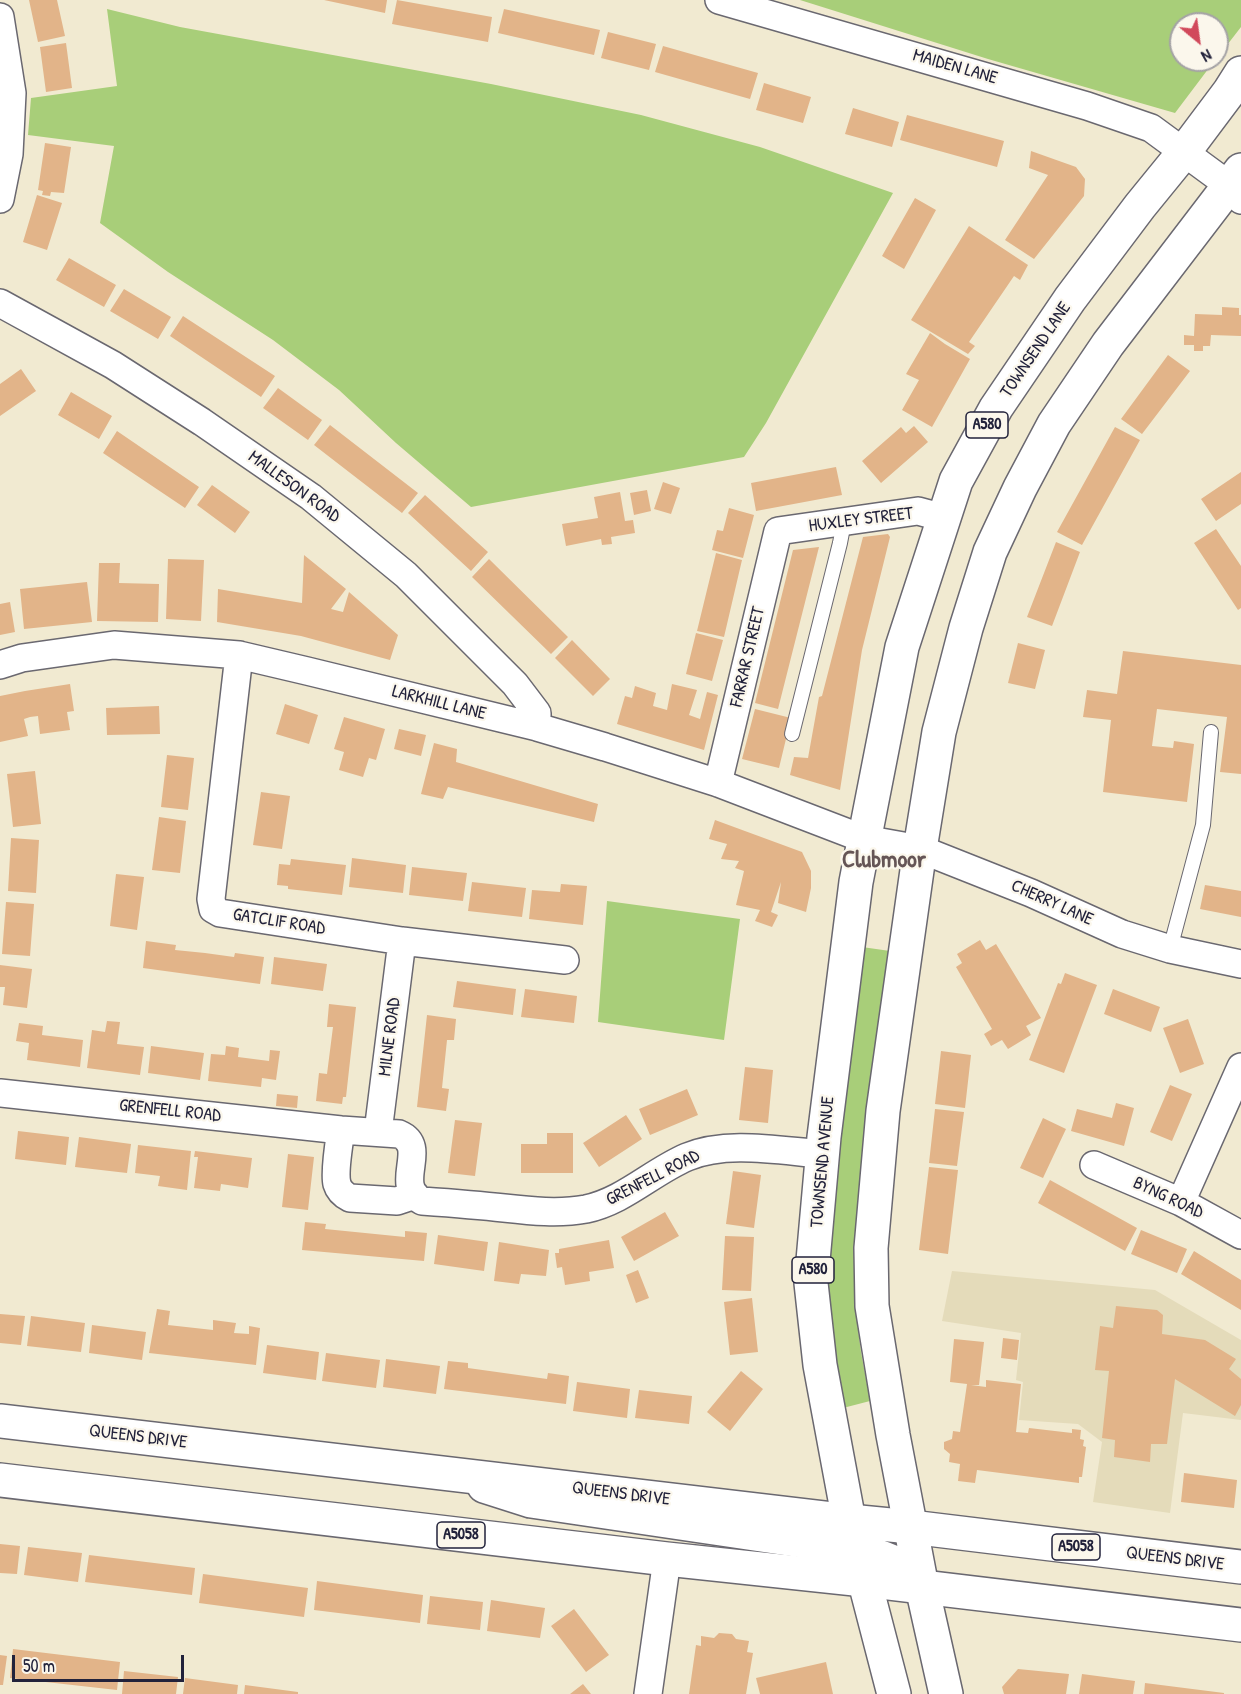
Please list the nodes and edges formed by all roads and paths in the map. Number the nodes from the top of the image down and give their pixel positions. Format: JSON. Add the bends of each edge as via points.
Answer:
{"nodes":[{"id":1,"x":719,"y":0,"type":"edge"},
{"id":2,"x":0,"y":17,"type":"edge"},
{"id":3,"x":1241,"y":73,"type":"edge"},
{"id":4,"x":1184,"y":152,"type":"junction"},
{"id":5,"x":1237,"y":185,"type":"edge"},
{"id":6,"x":0,"y":199,"type":"edge"},
{"id":7,"x":0,"y":303,"type":"edge"},
{"id":8,"x":944,"y":518,"type":"junction"},
{"id":9,"x":844,"y":522,"type":"junction"},
{"id":10,"x":778,"y":531,"type":"joint"},
{"id":11,"x":239,"y":655,"type":"junction"},
{"id":12,"x":0,"y":665,"type":"edge"},
{"id":13,"x":537,"y":727,"type":"junction"},
{"id":14,"x":1211,"y":732,"type":"dead end"},
{"id":15,"x":792,"y":734,"type":"dead end"},
{"id":16,"x":718,"y":783,"type":"junction"},
{"id":17,"x":864,"y":839,"type":"junction"},
{"id":18,"x":920,"y":849,"type":"junction"},
{"id":19,"x":402,"y":941,"type":"junction"},
{"id":20,"x":1170,"y":949,"type":"junction"},
{"id":21,"x":565,"y":960,"type":"dead end"},
{"id":22,"x":1241,"y":964,"type":"edge"},
{"id":23,"x":1241,"y":1067,"type":"edge"},
{"id":24,"x":0,"y":1093,"type":"edge"},
{"id":25,"x":340,"y":1130,"type":"junction"},
{"id":26,"x":378,"y":1132,"type":"junction"},
{"id":27,"x":823,"y":1154,"type":"junction"},
{"id":28,"x":1094,"y":1165,"type":"dead end"},
{"id":29,"x":415,"y":1195,"type":"junction"},
{"id":30,"x":1181,"y":1202,"type":"junction"},
{"id":31,"x":1241,"y":1235,"type":"edge"},
{"id":32,"x":0,"y":1421,"type":"edge"},
{"id":33,"x":0,"y":1480,"type":"edge"},
{"id":34,"x":911,"y":1527,"type":"junction"},
{"id":35,"x":857,"y":1550,"type":"junction"},
{"id":36,"x":667,"y":1559,"type":"junction"},
{"id":37,"x":1241,"y":1567,"type":"edge"},
{"id":38,"x":922,"y":1587,"type":"junction"},
{"id":39,"x":1241,"y":1625,"type":"edge"},
{"id":40,"x":648,"y":1694,"type":"edge"},
{"id":41,"x":894,"y":1694,"type":"edge"},
{"id":42,"x":946,"y":1694,"type":"edge"}],
"edges":[{"from":1,"to":4,"type":"street","name":"MAIDEN LANE","via":[[1087,106],[1151,128]]},
{"from":2,"to":6,"type":"street","via":[[12,93],[9,154]]},
{"from":3,"to":4,"type":"main road","name":"TOWNSEND LANE","number":"A580"},
{"from":4,"to":5,"type":"street","name":"MAIDEN LANE"},
{"from":4,"to":8,"type":"main road","name":"TOWNSEND LANE","number":"A580","via":[[1070,299],[996,408],[956,481]]},
{"from":5,"to":18,"type":"main road","via":[[1108,344],[1054,424],[1020,488],[990,552],[966,628],[939,732]]},
{"from":7,"to":13,"type":"street","name":"MALLESON ROAD","via":[[113,365],[311,496],[406,575],[507,676],[537,713]]},
{"from":8,"to":9,"type":"street","name":"HUXLEY STREET","via":[[918,511]]},
{"from":8,"to":17,"type":"main road","name":"TOWNSEND LANE","number":"A580","via":[[902,646]]},
{"from":9,"to":10,"type":"street","name":"HUXLEY STREET"},
{"from":9,"to":15,"type":"lane"},
{"from":10,"to":16,"type":"street","name":"FARRAR STREET"},
{"from":11,"to":12,"type":"street","name":"LARKHILL LANE","via":[[114,645],[22,658]]},
{"from":11,"to":13,"type":"street","name":"LARKHILL LANE"},
{"from":11,"to":19,"type":"street","name":"GATCLIF ROAD","via":[[213,909]]},
{"from":13,"to":16,"type":"street","name":"LARKHILL LANE"},
{"from":14,"to":20,"type":"lane","via":[[1203,825]]},
{"from":16,"to":17,"type":"street","name":"LARKHILL LANE"},
{"from":17,"to":18,"type":"street","name":"CHERRY LANE"},
{"from":17,"to":27,"type":"main road","name":"TOWNSEND AVENUE","number":"A580"},
{"from":18,"to":20,"type":"street","name":"CHERRY LANE","via":[[1122,934]]},
{"from":18,"to":34,"type":"main road","via":[[883,1111],[871,1248],[872,1306]]},
{"from":19,"to":21,"type":"street","name":"GATCLIF ROAD"},
{"from":19,"to":26,"type":"street","name":"MILNE ROAD"},
{"from":20,"to":22,"type":"street","name":"CHERRY LANE"},
{"from":23,"to":30,"type":"street"},
{"from":24,"to":25,"type":"street","name":"GRENFELL ROAD"},
{"from":25,"to":26,"type":"street","name":"GRENFELL ROAD"},
{"from":25,"to":29,"type":"street","name":"GRENFELL ROAD","via":[[336,1181],[344,1195],[397,1201]]},
{"from":26,"to":29,"type":"street","name":"GRENFELL ROAD","via":[[399,1134],[411,1142],[409,1184]]},
{"from":27,"to":29,"type":"street","name":"GRENFELL ROAD","via":[[741,1148],[705,1152],[660,1170],[609,1202],[586,1209],[541,1211],[422,1201]]},
{"from":27,"to":35,"type":"main road","name":"TOWNSEND AVENUE","number":"A580","via":[[812,1283],[820,1365]]},
{"from":28,"to":30,"type":"street","name":"BYNG ROAD"},
{"from":30,"to":31,"type":"street","name":"BYNG ROAD"},
{"from":32,"to":35,"type":"main road","name":"QUEENS DRIVE","number":"A5058","via":[[443,1473]]},
{"from":33,"to":36,"type":"main road","name":"QUEENS DRIVE","number":"A5058"},
{"from":34,"to":35,"type":"main road","name":"QUEENS DRIVE","number":"A5058"},
{"from":34,"to":37,"type":"main road","name":"QUEENS DRIVE","number":"A5058"},
{"from":34,"to":38,"type":"main road"},
{"from":35,"to":36,"type":"main road","name":"QUEENS DRIVE","number":"A5058"},
{"from":35,"to":38,"type":"main road","name":"QUEENS DRIVE","number":"A5058"},
{"from":35,"to":41,"type":"main road","name":"TOWNSEND AVENUE","number":"A580"},
{"from":36,"to":40,"type":"street"},
{"from":38,"to":39,"type":"main road","name":"QUEENS DRIVE","number":"A5058"},
{"from":38,"to":42,"type":"main road"}]}
